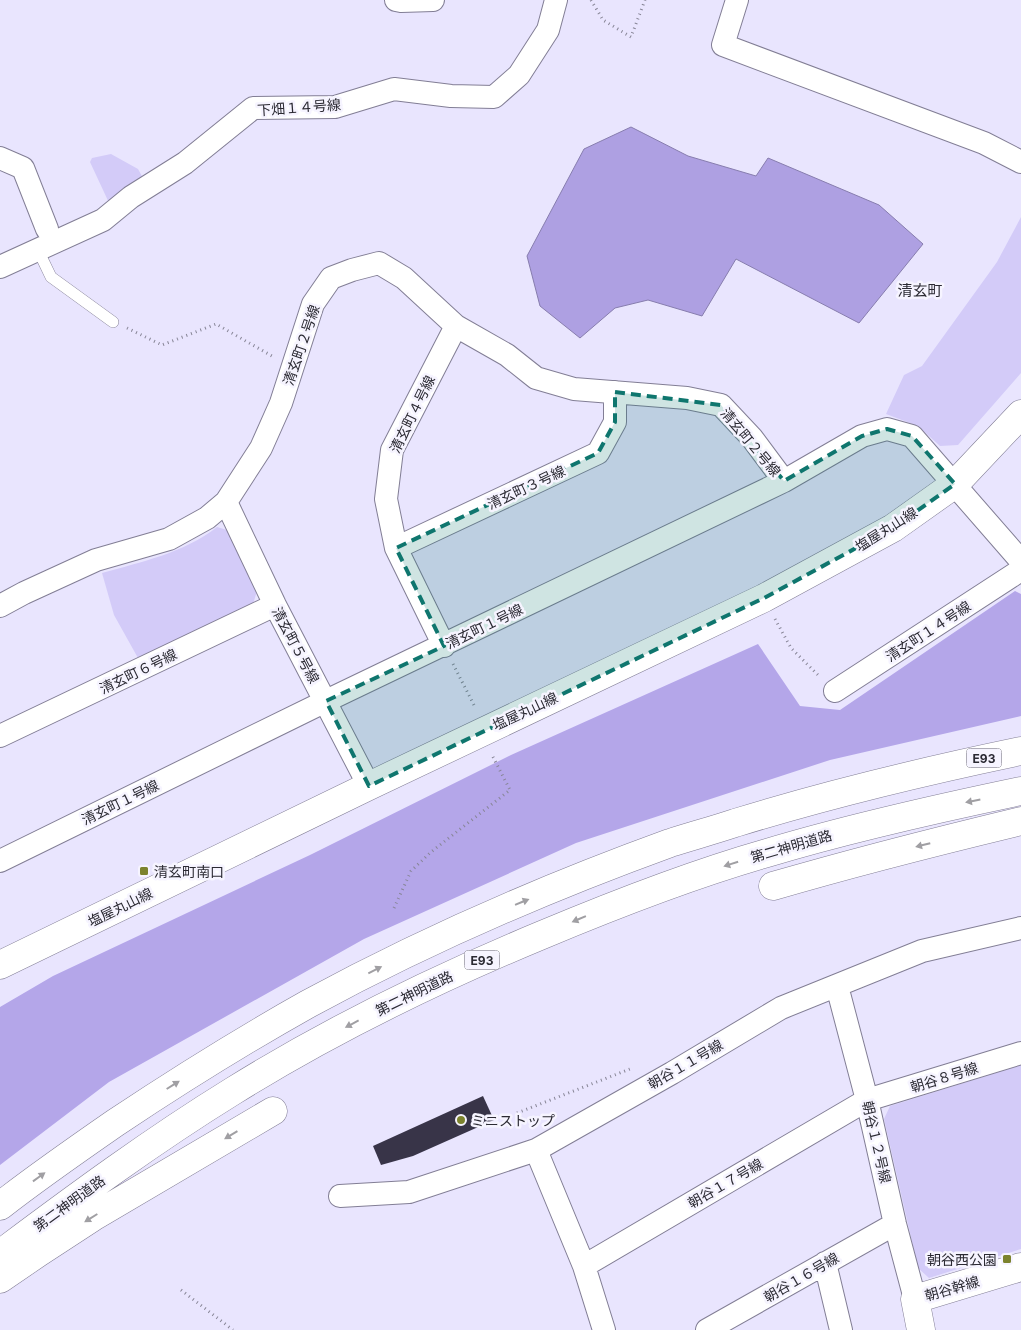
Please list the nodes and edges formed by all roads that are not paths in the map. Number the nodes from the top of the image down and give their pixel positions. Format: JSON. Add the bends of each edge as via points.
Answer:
{"nodes":[{"id":1,"x":396,"y":0,"type":"edge"},
{"id":2,"x":433,"y":0,"type":"edge"},
{"id":3,"x":737,"y":0,"type":"edge"},
{"id":4,"x":550,"y":1,"type":"edge"},
{"id":5,"x":0,"y":158,"type":"edge"},
{"id":6,"x":1021,"y":162,"type":"edge"},
{"id":7,"x":47,"y":229,"type":"dead end"},
{"id":8,"x":38,"y":250,"type":"junction"},
{"id":9,"x":0,"y":267,"type":"edge"},
{"id":10,"x":113,"y":322,"type":"road end"},
{"id":11,"x":456,"y":326,"type":"junction"},
{"id":12,"x":615,"y":392,"type":"junction"},
{"id":13,"x":1021,"y":414,"type":"edge"},
{"id":14,"x":784,"y":481,"type":"junction"},
{"id":15,"x":954,"y":484,"type":"junction"},
{"id":16,"x":226,"y":502,"type":"junction"},
{"id":17,"x":396,"y":548,"type":"junction"},
{"id":18,"x":1021,"y":561,"type":"edge"},
{"id":19,"x":1021,"y":570,"type":"edge"},
{"id":20,"x":275,"y":605,"type":"junction"},
{"id":21,"x":0,"y":606,"type":"edge"},
{"id":22,"x":444,"y":646,"type":"junction"},
{"id":23,"x":835,"y":691,"type":"road end"},
{"id":24,"x":326,"y":702,"type":"junction"},
{"id":25,"x":0,"y":736,"type":"edge"},
{"id":26,"x":1021,"y":751,"type":"edge"},
{"id":27,"x":1021,"y":755,"type":"edge"},
{"id":28,"x":947,"y":766,"type":"junction"},
{"id":29,"x":369,"y":786,"type":"junction"},
{"id":30,"x":1021,"y":792,"type":"edge"},
{"id":31,"x":1021,"y":822,"type":"edge"},
{"id":32,"x":0,"y":861,"type":"edge"},
{"id":33,"x":773,"y":886,"type":"dead end"},
{"id":34,"x":1021,"y":928,"type":"edge"},
{"id":35,"x":0,"y":966,"type":"edge"},
{"id":36,"x":837,"y":986,"type":"junction"},
{"id":37,"x":1021,"y":1053,"type":"edge"},
{"id":38,"x":867,"y":1100,"type":"junction"},
{"id":39,"x":273,"y":1110,"type":"dead end"},
{"id":40,"x":536,"y":1150,"type":"junction"},
{"id":41,"x":340,"y":1196,"type":"dead end"},
{"id":42,"x":0,"y":1206,"type":"edge"},
{"id":43,"x":895,"y":1224,"type":"junction"},
{"id":44,"x":0,"y":1254,"type":"edge"},
{"id":45,"x":825,"y":1263,"type":"junction"},
{"id":46,"x":584,"y":1266,"type":"junction"},
{"id":47,"x":1021,"y":1267,"type":"edge"},
{"id":48,"x":0,"y":1279,"type":"edge"},
{"id":49,"x":914,"y":1299,"type":"junction"},
{"id":50,"x":720,"y":1327,"type":"edge"},
{"id":51,"x":604,"y":1330,"type":"edge"},
{"id":52,"x":841,"y":1330,"type":"edge"},
{"id":53,"x":921,"y":1330,"type":"edge"}],
"edges":[{"from":1,"to":2,"type":"street"},
{"from":3,"to":6,"type":"street","via":[[723,44],[984,143]]},
{"from":4,"to":8,"type":"street","name":"下畑１４号線","via":[[548,30],[519,75],[494,97],[394,89],[335,107],[253,108],[185,163],[131,197],[103,220]]},
{"from":5,"to":7,"type":"street","via":[[23,168]]},
{"from":8,"to":9,"type":"street","name":"下畑１４号線"},
{"from":8,"to":10,"type":"lane","via":[[51,277]]},
{"from":11,"to":12,"type":"street","name":"清玄町２号線","via":[[507,356],[536,378],[574,389]]},
{"from":11,"to":16,"type":"street","name":"清玄町２号線","via":[[404,278],[379,263],[331,278],[313,304],[281,402],[261,448]]},
{"from":11,"to":17,"type":"street","name":"清玄町４号線","via":[[392,450],[386,499]]},
{"from":12,"to":14,"type":"street","name":"清玄町２号線","via":[[687,398],[721,405],[752,438]]},
{"from":12,"to":17,"type":"street","name":"清玄町３号線","via":[[615,422],[598,453]]},
{"from":13,"to":15,"type":"main road","name":"塩屋丸山線"},
{"from":14,"to":15,"type":"street","name":"清玄町１号線","via":[[862,436],[887,429],[912,436]]},
{"from":14,"to":22,"type":"street","name":"清玄町１号線"},
{"from":15,"to":18,"type":"street","name":"清玄町１号線"},
{"from":15,"to":29,"type":"main road","name":"塩屋丸山線","via":[[893,528],[764,598]]},
{"from":16,"to":20,"type":"street","name":"清玄町５号線"},
{"from":16,"to":21,"type":"street","name":"清玄町２号線","via":[[207,518],[169,539],[96,560]]},
{"from":17,"to":22,"type":"street","name":"清玄町４号線"},
{"from":19,"to":23,"type":"street","name":"清玄町１４号線"},
{"from":20,"to":24,"type":"street","name":"清玄町５号線"},
{"from":20,"to":25,"type":"street","name":"清玄町６号線"},
{"from":22,"to":24,"type":"street","name":"清玄町１号線"},
{"from":24,"to":29,"type":"street","name":"清玄町５号線"},
{"from":24,"to":32,"type":"street","name":"清玄町１号線"},
{"from":26,"to":28,"type":"main road","number":"E93"},
{"from":27,"to":28,"type":"main road","number":"E93"},
{"from":42,"to":28,"type":"main road","number":"E93","one_way":true,"via":[[81,1146],[225,1052],[309,1004],[490,915],[672,843],[767,813]]},
{"from":29,"to":35,"type":"main road","name":"塩屋丸山線"},
{"from":30,"to":44,"type":"main road","name":"第二神明道路","number":"E93","one_way":true,"via":[[858,827],[766,853],[589,915],[490,957],[375,1012],[234,1090],[78,1195]]},
{"from":31,"to":33,"type":"main road","one_way":true},
{"from":34,"to":36,"type":"street","name":"朝谷１１号線","via":[[922,952]]},
{"from":36,"to":38,"type":"street","name":"朝谷１２号線"},
{"from":36,"to":40,"type":"street","name":"朝谷１１号線","via":[[781,1008]]},
{"from":37,"to":38,"type":"street","name":"朝谷８号線"},
{"from":38,"to":43,"type":"street","name":"朝谷１２号線"},
{"from":38,"to":46,"type":"street","name":"朝谷１７号線"},
{"from":39,"to":48,"type":"main road","one_way":true,"via":[[93,1217]]},
{"from":40,"to":41,"type":"street","name":"朝谷１１号線","via":[[409,1192]]},
{"from":40,"to":46,"type":"street"},
{"from":43,"to":45,"type":"street","name":"朝谷１６号線"},
{"from":43,"to":49,"type":"street","name":"朝谷１２号線"},
{"from":45,"to":50,"type":"street","name":"朝谷１６号線"},
{"from":45,"to":52,"type":"street"},
{"from":46,"to":51,"type":"street"},
{"from":47,"to":49,"type":"main road","name":"朝谷幹線"},
{"from":49,"to":53,"type":"main road","name":"朝谷幹線"}]}
